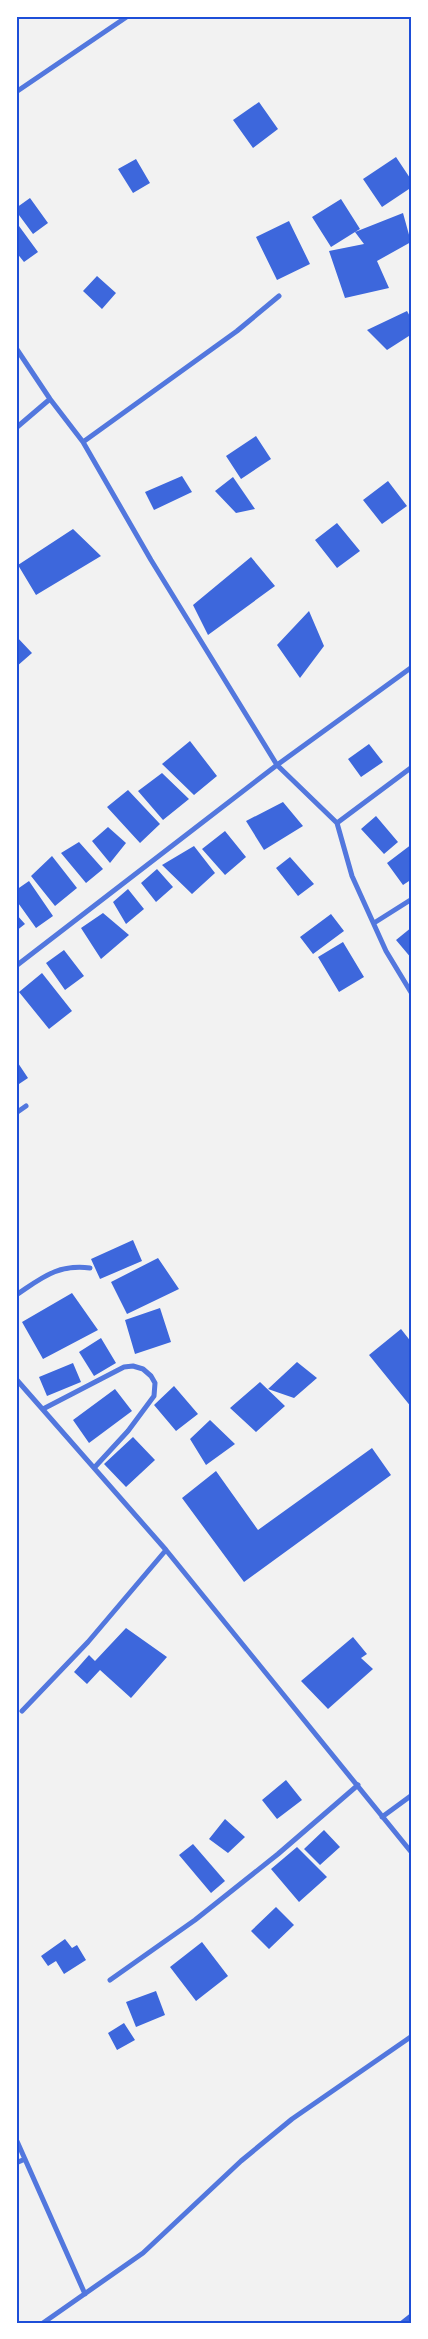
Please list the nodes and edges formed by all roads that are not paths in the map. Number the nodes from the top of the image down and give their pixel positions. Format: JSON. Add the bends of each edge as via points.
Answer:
{"nodes":[{"id":1,"x":128,"y":16,"type":"edge"},
{"id":2,"x":16,"y":92,"type":"edge"},
{"id":3,"x":279,"y":296,"type":"dead end"},
{"id":4,"x":16,"y":348,"type":"edge"},
{"id":5,"x":50,"y":398,"type":"junction"},
{"id":6,"x":16,"y":428,"type":"edge"},
{"id":7,"x":83,"y":442,"type":"junction"},
{"id":8,"x":412,"y":667,"type":"edge"},
{"id":9,"x":276,"y":766,"type":"junction"},
{"id":10,"x":412,"y":767,"type":"edge"},
{"id":11,"x":337,"y":823,"type":"junction"},
{"id":12,"x":412,"y":899,"type":"edge"},
{"id":13,"x":374,"y":923,"type":"junction"},
{"id":14,"x":16,"y":966,"type":"edge"},
{"id":15,"x":412,"y":994,"type":"edge"},
{"id":16,"x":26,"y":1106,"type":"dead end"},
{"id":17,"x":16,"y":1114,"type":"edge"},
{"id":18,"x":90,"y":1268,"type":"dead end"},
{"id":19,"x":16,"y":1295,"type":"edge"},
{"id":20,"x":16,"y":1379,"type":"edge"},
{"id":21,"x":42,"y":1409,"type":"junction"},
{"id":22,"x":94,"y":1468,"type":"junction"},
{"id":23,"x":166,"y":1550,"type":"junction"},
{"id":24,"x":22,"y":1711,"type":"dead end"},
{"id":25,"x":358,"y":1785,"type":"junction"},
{"id":26,"x":412,"y":1795,"type":"edge"},
{"id":27,"x":382,"y":1816,"type":"junction"},
{"id":28,"x":412,"y":1853,"type":"edge"},
{"id":29,"x":110,"y":1980,"type":"dead end"},
{"id":30,"x":412,"y":2036,"type":"edge"},
{"id":31,"x":16,"y":2139,"type":"edge"},
{"id":32,"x":25,"y":2159,"type":"junction"},
{"id":33,"x":16,"y":2163,"type":"edge"},
{"id":34,"x":85,"y":2294,"type":"junction"},
{"id":35,"x":44,"y":2323,"type":"edge"}],
"edges":[{"from":1,"to":2,"type":"street"},
{"from":3,"to":7,"type":"street","via":[[237,331]]},
{"from":4,"to":5,"type":"street"},
{"from":5,"to":6,"type":"street"},
{"from":5,"to":7,"type":"street"},
{"from":7,"to":9,"type":"street"},
{"from":8,"to":9,"type":"street"},
{"from":9,"to":11,"type":"street"},
{"from":9,"to":14,"type":"street"},
{"from":10,"to":11,"type":"street"},
{"from":11,"to":13,"type":"street","via":[[352,876]]},
{"from":12,"to":13,"type":"street"},
{"from":13,"to":15,"type":"street","via":[[386,951]]},
{"from":16,"to":17,"type":"street"},
{"from":18,"to":19,"type":"street","via":[[62,1268]]},
{"from":20,"to":21,"type":"street"},
{"from":21,"to":22,"type":"street"},
{"from":21,"to":22,"type":"street","via":[[124,1367],[143,1369],[151,1376],[155,1383],[154,1396],[128,1432]]},
{"from":22,"to":23,"type":"street"},
{"from":23,"to":24,"type":"street","via":[[88,1642]]},
{"from":23,"to":25,"type":"street"},
{"from":25,"to":27,"type":"street"},
{"from":25,"to":29,"type":"street","via":[[202,1914]]},
{"from":26,"to":27,"type":"street"},
{"from":27,"to":28,"type":"street"},
{"from":30,"to":34,"type":"street","via":[[292,2119],[241,2160],[144,2253]]},
{"from":31,"to":32,"type":"street"},
{"from":32,"to":33,"type":"street"},
{"from":32,"to":34,"type":"street"},
{"from":34,"to":35,"type":"street"}]}
